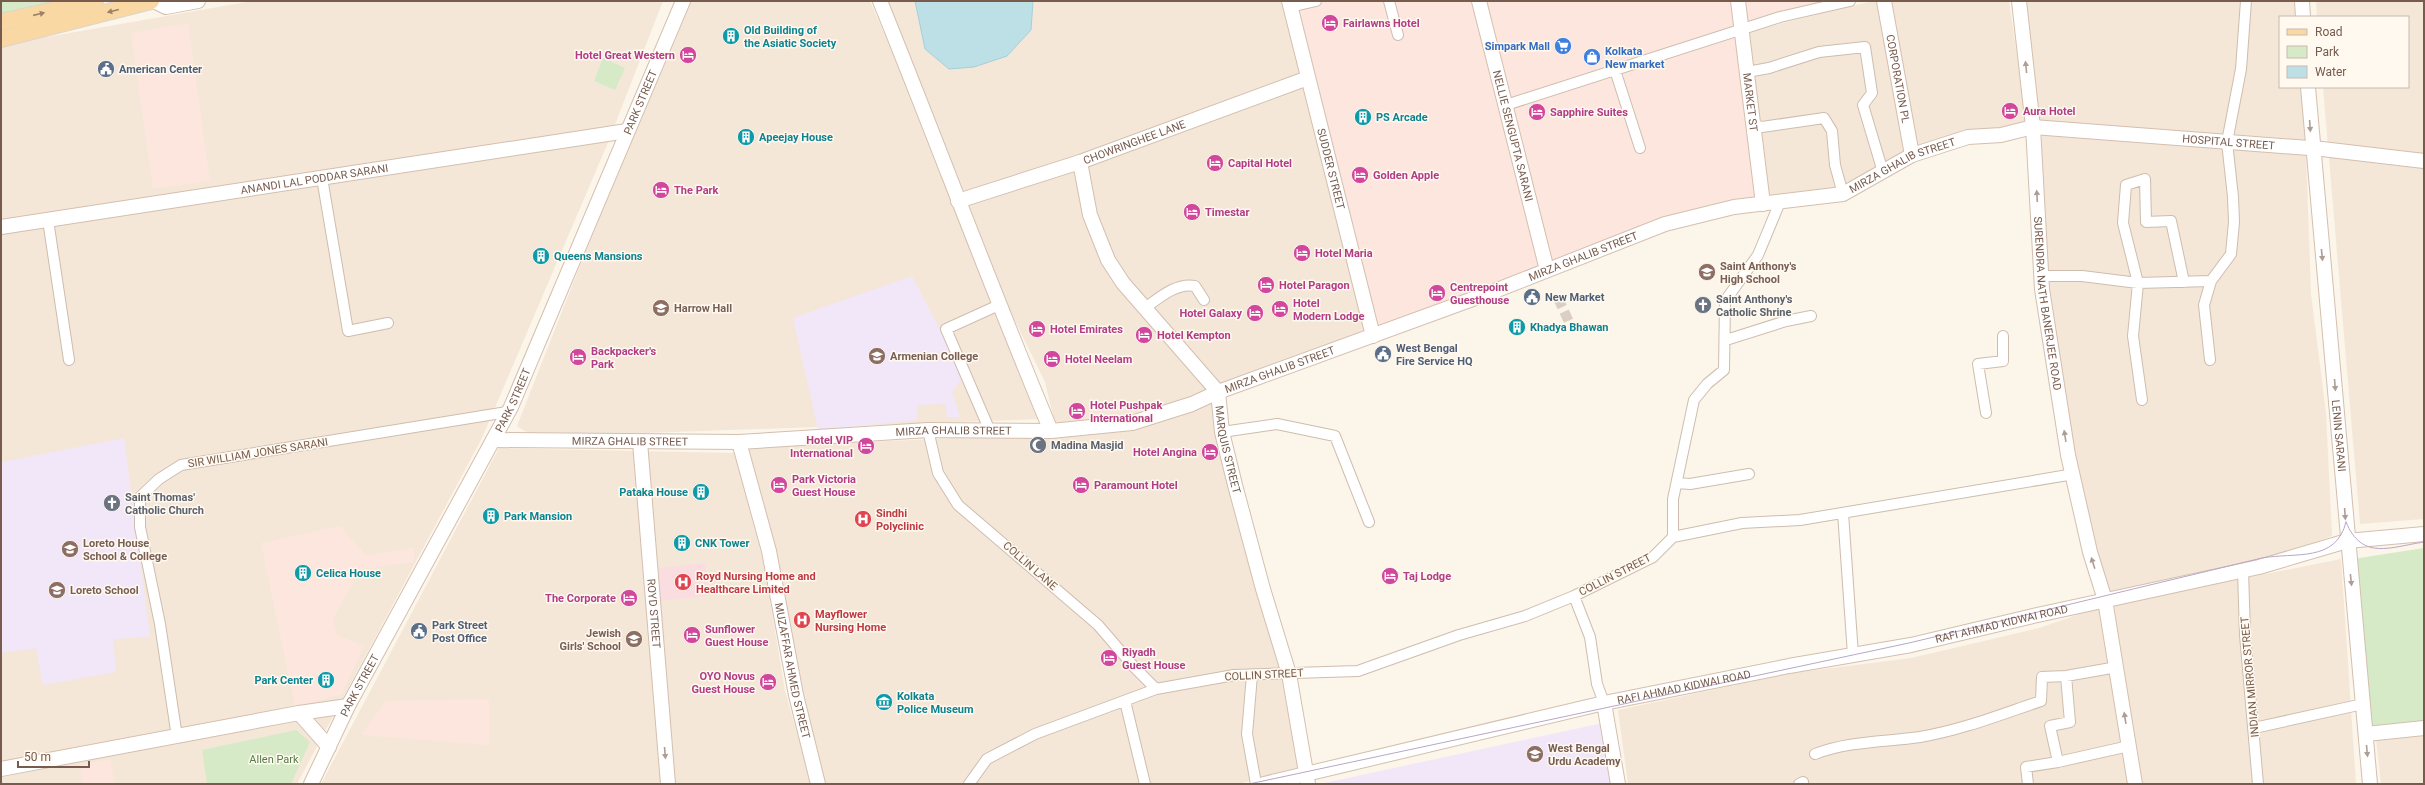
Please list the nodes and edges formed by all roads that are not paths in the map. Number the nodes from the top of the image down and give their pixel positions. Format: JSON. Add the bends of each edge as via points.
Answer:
{"nodes":[{"id":1,"x":95,"y":1,"type":"edge"},
{"id":2,"x":151,"y":1,"type":"edge"},
{"id":3,"x":154,"y":1,"type":"edge"},
{"id":4,"x":198,"y":1,"type":"edge"},
{"id":5,"x":683,"y":1,"type":"edge"},
{"id":6,"x":880,"y":1,"type":"edge"},
{"id":7,"x":1316,"y":1,"type":"edge"},
{"id":8,"x":1389,"y":1,"type":"edge"},
{"id":9,"x":1479,"y":1,"type":"edge"},
{"id":10,"x":1738,"y":1,"type":"edge"},
{"id":11,"x":1850,"y":1,"type":"edge"},
{"id":12,"x":1884,"y":1,"type":"edge"},
{"id":13,"x":2019,"y":1,"type":"edge"},
{"id":14,"x":2246,"y":1,"type":"edge"},
{"id":15,"x":2302,"y":1,"type":"edge"},
{"id":16,"x":1290,"y":4,"type":"edge"},
{"id":17,"x":2303,"y":16,"type":"edge"},
{"id":18,"x":1,"y":22,"type":"edge"},
{"id":19,"x":1742,"y":29,"type":"junction"},
{"id":20,"x":1398,"y":35,"type":"dead end"},
{"id":21,"x":1,"y":39,"type":"edge"},
{"id":22,"x":1615,"y":70,"type":"junction"},
{"id":23,"x":1747,"y":72,"type":"junction"},
{"id":24,"x":1308,"y":78,"type":"junction"},
{"id":25,"x":2308,"y":88,"type":"edge"},
{"id":26,"x":1506,"y":105,"type":"junction"},
{"id":27,"x":1754,"y":126,"type":"junction"},
{"id":28,"x":2033,"y":127,"type":"junction"},
{"id":29,"x":627,"y":131,"type":"junction"},
{"id":30,"x":2227,"y":142,"type":"junction"},
{"id":31,"x":1640,"y":148,"type":"dead end"},
{"id":32,"x":2312,"y":149,"type":"junction"},
{"id":33,"x":1912,"y":155,"type":"junction"},
{"id":34,"x":2424,"y":161,"type":"edge"},
{"id":35,"x":1080,"y":162,"type":"junction"},
{"id":36,"x":1883,"y":172,"type":"junction"},
{"id":37,"x":322,"y":178,"type":"junction"},
{"id":38,"x":1843,"y":194,"type":"junction"},
{"id":39,"x":958,"y":201,"type":"junction"},
{"id":40,"x":1780,"y":202,"type":"junction"},
{"id":41,"x":1763,"y":204,"type":"junction"},
{"id":42,"x":48,"y":220,"type":"junction"},
{"id":43,"x":1,"y":227,"type":"edge"},
{"id":44,"x":1547,"y":270,"type":"junction"},
{"id":45,"x":2041,"y":276,"type":"junction"},
{"id":46,"x":2211,"y":281,"type":"junction"},
{"id":47,"x":2184,"y":282,"type":"junction"},
{"id":48,"x":2138,"y":283,"type":"junction"},
{"id":49,"x":1204,"y":300,"type":"dead end"},
{"id":50,"x":999,"y":305,"type":"junction"},
{"id":51,"x":1145,"y":308,"type":"junction"},
{"id":52,"x":1811,"y":316,"type":"dead end"},
{"id":53,"x":388,"y":323,"type":"dead end"},
{"id":54,"x":1373,"y":336,"type":"junction"},
{"id":55,"x":2003,"y":336,"type":"dead end"},
{"id":56,"x":1726,"y":340,"type":"junction"},
{"id":57,"x":69,"y":360,"type":"dead end"},
{"id":58,"x":2210,"y":360,"type":"dead end"},
{"id":59,"x":1218,"y":392,"type":"junction"},
{"id":60,"x":2142,"y":400,"type":"dead end"},
{"id":61,"x":507,"y":412,"type":"junction"},
{"id":62,"x":1986,"y":413,"type":"dead end"},
{"id":63,"x":928,"y":430,"type":"junction"},
{"id":64,"x":990,"y":430,"type":"junction"},
{"id":65,"x":1051,"y":431,"type":"junction"},
{"id":66,"x":1222,"y":432,"type":"junction"},
{"id":67,"x":492,"y":440,"type":"junction"},
{"id":68,"x":640,"y":442,"type":"junction"},
{"id":69,"x":739,"y":442,"type":"junction"},
{"id":70,"x":1749,"y":474,"type":"dead end"},
{"id":71,"x":2074,"y":474,"type":"junction"},
{"id":72,"x":1677,"y":483,"type":"junction"},
{"id":73,"x":1843,"y":513,"type":"junction"},
{"id":74,"x":1369,"y":522,"type":"dead end"},
{"id":75,"x":2424,"y":534,"type":"edge"},
{"id":76,"x":1673,"y":537,"type":"junction"},
{"id":77,"x":2347,"y":541,"type":"junction"},
{"id":78,"x":2243,"y":570,"type":"junction"},
{"id":79,"x":1574,"y":596,"type":"junction"},
{"id":80,"x":2105,"y":600,"type":"junction"},
{"id":81,"x":1853,"y":655,"type":"junction"},
{"id":82,"x":2116,"y":667,"type":"junction"},
{"id":83,"x":1289,"y":674,"type":"junction"},
{"id":84,"x":1252,"y":675,"type":"junction"},
{"id":85,"x":2066,"y":676,"type":"junction"},
{"id":86,"x":1156,"y":689,"type":"junction"},
{"id":87,"x":1125,"y":701,"type":"junction"},
{"id":88,"x":1604,"y":703,"type":"junction"},
{"id":89,"x":2363,"y":704,"type":"junction"},
{"id":90,"x":348,"y":706,"type":"junction"},
{"id":91,"x":299,"y":713,"type":"junction"},
{"id":92,"x":2254,"y":728,"type":"junction"},
{"id":93,"x":2424,"y":728,"type":"edge"},
{"id":94,"x":2366,"y":734,"type":"junction"},
{"id":95,"x":177,"y":737,"type":"junction"},
{"id":96,"x":2130,"y":746,"type":"junction"},
{"id":97,"x":329,"y":747,"type":"junction"},
{"id":98,"x":1815,"y":754,"type":"dead end"},
{"id":99,"x":2058,"y":762,"type":"junction"},
{"id":100,"x":1,"y":769,"type":"edge"},
{"id":101,"x":1307,"y":778,"type":"edge"},
{"id":102,"x":311,"y":784,"type":"edge"},
{"id":103,"x":668,"y":784,"type":"edge"},
{"id":104,"x":818,"y":784,"type":"edge"},
{"id":105,"x":968,"y":784,"type":"edge"},
{"id":106,"x":1145,"y":784,"type":"edge"},
{"id":107,"x":1256,"y":784,"type":"edge"},
{"id":108,"x":1264,"y":784,"type":"edge"},
{"id":109,"x":1618,"y":784,"type":"edge"},
{"id":110,"x":1799,"y":784,"type":"edge"},
{"id":111,"x":1803,"y":784,"type":"edge"},
{"id":112,"x":2028,"y":784,"type":"edge"},
{"id":113,"x":2135,"y":784,"type":"edge"},
{"id":114,"x":2258,"y":784,"type":"edge"},
{"id":115,"x":2370,"y":784,"type":"edge"}],
"edges":[{"from":18,"to":1,"type":"main road","one_way":true},
{"from":2,"to":21,"type":"main road","one_way":true},
{"from":3,"to":4,"type":"main road","via":[[166,7]]},
{"from":5,"to":29,"type":"main road","name":"PARK STREET"},
{"from":6,"to":39,"type":"main road"},
{"from":7,"to":16,"type":"street"},
{"from":8,"to":20,"type":"street"},
{"from":9,"to":26,"type":"main road","name":"NELLIE SENGUPTA SARANI"},
{"from":10,"to":19,"type":"main road","name":"MARKET ST"},
{"from":11,"to":19,"type":"street","via":[[1780,17]]},
{"from":12,"to":33,"type":"main road","name":"CORPORATION PL"},
{"from":28,"to":13,"type":"main road","name":"SURENDRA NATH BANERJEE ROAD","one_way":true},
{"from":14,"to":30,"type":"street","via":[[2240,69]]},
{"from":15,"to":17,"type":"main road"},
{"from":16,"to":24,"type":"main road","name":"SUDDER STREET"},
{"from":19,"to":22,"type":"street"},
{"from":19,"to":23,"type":"main road","name":"MARKET ST"},
{"from":22,"to":26,"type":"street"},
{"from":22,"to":31,"type":"street"},
{"from":23,"to":27,"type":"main road","name":"MARKET ST"},
{"from":23,"to":36,"type":"street","via":[[1769,68],[1819,52],[1865,47],[1872,93],[1863,105]]},
{"from":24,"to":35,"type":"main road","name":"CHOWRINGHEE LANE"},
{"from":24,"to":54,"type":"main road","name":"SUDDER STREET"},
{"from":25,"to":32,"type":"main road","name":"LENIN SARANI","one_way":true},
{"from":26,"to":44,"type":"main road","name":"NELLIE SENGUPTA SARANI"},
{"from":27,"to":38,"type":"street","via":[[1824,118],[1832,131],[1835,165]]},
{"from":27,"to":41,"type":"main road","name":"MARKET ST"},
{"from":28,"to":30,"type":"main road","name":"HOSPITAL STREET"},
{"from":28,"to":33,"type":"main road","name":"MIRZA GHALIB STREET","via":[[2001,134],[1968,137]]},
{"from":45,"to":28,"type":"main road","name":"SURENDRA NATH BANERJEE ROAD","one_way":true},
{"from":29,"to":37,"type":"main road","name":"ANANDI LAL PODDAR SARANI"},
{"from":29,"to":61,"type":"main road","name":"PARK STREET"},
{"from":30,"to":32,"type":"main road","name":"HOSPITAL STREET"},
{"from":30,"to":46,"type":"street","via":[[2234,222],[2231,254]]},
{"from":32,"to":34,"type":"main road","name":"HOSPITAL STREET"},
{"from":32,"to":77,"type":"main road","name":"LENIN SARANI","one_way":true},
{"from":33,"to":36,"type":"main road","name":"MIRZA GHALIB STREET"},
{"from":35,"to":39,"type":"main road","name":"CHOWRINGHEE LANE"},
{"from":35,"to":51,"type":"main road","name":"MARQUIS STREET","via":[[1090,215],[1097,236],[1122,282]]},
{"from":36,"to":38,"type":"main road","name":"MIRZA GHALIB STREET"},
{"from":37,"to":42,"type":"main road","name":"ANANDI LAL PODDAR SARANI"},
{"from":37,"to":53,"type":"street","via":[[348,331]]},
{"from":38,"to":40,"type":"main road","name":"MIRZA GHALIB STREET"},
{"from":39,"to":50,"type":"main road"},
{"from":40,"to":41,"type":"main road","name":"MIRZA GHALIB STREET"},
{"from":40,"to":56,"type":"street","via":[[1758,255],[1725,301]]},
{"from":41,"to":44,"type":"main road","name":"MIRZA GHALIB STREET","via":[[1734,206],[1665,224]]},
{"from":42,"to":43,"type":"main road","name":"ANANDI LAL PODDAR SARANI"},
{"from":42,"to":57,"type":"street"},
{"from":44,"to":54,"type":"main road","name":"MIRZA GHALIB STREET"},
{"from":45,"to":48,"type":"street","via":[[2082,276]]},
{"from":71,"to":45,"type":"main road","name":"SURENDRA NATH BANERJEE ROAD","one_way":true,"via":[[2068,455]]},
{"from":46,"to":47,"type":"street"},
{"from":46,"to":58,"type":"street","via":[[2204,305]]},
{"from":47,"to":48,"type":"street"},
{"from":47,"to":48,"type":"street","via":[[2171,222],[2146,222],[2145,179],[2126,185],[2123,195],[2123,223]]},
{"from":48,"to":60,"type":"street","via":[[2134,336]]},
{"from":49,"to":51,"type":"street","via":[[1196,286],[1186,284],[1164,294]]},
{"from":50,"to":64,"type":"street","via":[[946,329]]},
{"from":50,"to":65,"type":"main road"},
{"from":51,"to":59,"type":"main road","name":"MARQUIS STREET"},
{"from":52,"to":56,"type":"street"},
{"from":54,"to":59,"type":"main road","name":"MIRZA GHALIB STREET"},
{"from":55,"to":62,"type":"street","via":[[2003,361],[1978,364]]},
{"from":56,"to":72,"type":"street","via":[[1724,370],[1707,384],[1694,400]]},
{"from":59,"to":65,"type":"main road","name":"MIRZA GHALIB STREET","via":[[1192,404],[1132,423]]},
{"from":59,"to":66,"type":"main road","name":"MARQUIS STREET"},
{"from":61,"to":67,"type":"main road","name":"PARK STREET"},
{"from":61,"to":95,"type":"street","name":"SIR WILLIAM JONES SARANI","via":[[181,465],[159,479],[140,497],[140,527],[160,624]]},
{"from":63,"to":64,"type":"main road","name":"MIRZA GHALIB STREET"},
{"from":63,"to":69,"type":"main road","name":"MIRZA GHALIB STREET"},
{"from":63,"to":86,"type":"street","name":"COLLIN LANE","via":[[938,473],[958,505],[1098,625]]},
{"from":64,"to":65,"type":"main road","name":"MIRZA GHALIB STREET"},
{"from":66,"to":74,"type":"street","via":[[1277,424],[1335,436]]},
{"from":66,"to":83,"type":"main road","name":"MARQUIS STREET","via":[[1262,589]]},
{"from":67,"to":68,"type":"main road","name":"MIRZA GHALIB STREET"},
{"from":67,"to":90,"type":"main road","name":"PARK STREET"},
{"from":68,"to":69,"type":"main road","name":"MIRZA GHALIB STREET"},
{"from":68,"to":103,"type":"main road","name":"ROYD STREET","one_way":true},
{"from":69,"to":104,"type":"main road","name":"MUZAFFAR AHMED STREET","via":[[769,551],[796,695]]},
{"from":70,"to":72,"type":"street","via":[[1690,484]]},
{"from":71,"to":73,"type":"street"},
{"from":80,"to":71,"type":"main road","name":"SURENDRA NATH BANERJEE ROAD","one_way":true,"via":[[2090,552]]},
{"from":72,"to":76,"type":"street","via":[[1673,499]]},
{"from":73,"to":76,"type":"street","via":[[1800,520],[1742,523]]},
{"from":73,"to":81,"type":"street"},
{"from":75,"to":77,"type":"main road","name":"RAFI AHMAD KIDWAI ROAD"},
{"from":76,"to":79,"type":"street","name":"COLLIN STREET","via":[[1653,557]]},
{"from":77,"to":78,"type":"main road","name":"RAFI AHMAD KIDWAI ROAD"},
{"from":77,"to":89,"type":"main road","name":"LENIN SARANI","one_way":true},
{"from":78,"to":80,"type":"main road","name":"RAFI AHMAD KIDWAI ROAD"},
{"from":78,"to":92,"type":"street","name":"INDIAN MIRROR STREET","via":[[2245,635]]},
{"from":79,"to":83,"type":"street","name":"COLLIN STREET","via":[[1526,616],[1459,635],[1358,671]]},
{"from":79,"to":88,"type":"street","name":"COLLIN STREET","via":[[1590,637],[1597,684]]},
{"from":80,"to":81,"type":"main road","name":"RAFI AHMAD KIDWAI ROAD","via":[[1911,646]]},
{"from":80,"to":82,"type":"main road","name":"SURENDRA NATH BANERJEE ROAD"},
{"from":81,"to":88,"type":"main road","name":"RAFI AHMAD KIDWAI ROAD"},
{"from":82,"to":85,"type":"street"},
{"from":96,"to":82,"type":"main road","name":"SURENDRA NATH BANERJEE ROAD","one_way":true},
{"from":83,"to":84,"type":"street","name":"COLLIN STREET"},
{"from":83,"to":101,"type":"main road","name":"MARQUIS STREET"},
{"from":84,"to":86,"type":"street","name":"COLLIN STREET","via":[[1234,675]]},
{"from":84,"to":107,"type":"street","via":[[1247,734]]},
{"from":85,"to":98,"type":"street","via":[[2042,677],[2041,701],[1953,729],[1920,737],[1832,747]]},
{"from":85,"to":99,"type":"street","via":[[2070,722],[2050,726]]},
{"from":86,"to":87,"type":"street","name":"COLLIN STREET"},
{"from":87,"to":105,"type":"street","name":"COLLIN STREET","via":[[1035,734],[987,759]]},
{"from":87,"to":106,"type":"street"},
{"from":88,"to":101,"type":"main road","name":"RAFI AHMAD KIDWAI ROAD"},
{"from":88,"to":109,"type":"main road"},
{"from":89,"to":92,"type":"street"},
{"from":89,"to":94,"type":"main road","name":"LENIN SARANI"},
{"from":90,"to":91,"type":"main road"},
{"from":90,"to":97,"type":"main road","name":"PARK STREET"},
{"from":91,"to":95,"type":"main road"},
{"from":91,"to":97,"type":"main road"},
{"from":92,"to":114,"type":"street","name":"INDIAN MIRROR STREET"},
{"from":93,"to":94,"type":"main road"},
{"from":94,"to":115,"type":"main road","name":"LENIN SARANI","one_way":true},
{"from":95,"to":100,"type":"main road"},
{"from":96,"to":99,"type":"street"},
{"from":96,"to":113,"type":"main road","name":"SURENDRA NATH BANERJEE ROAD"},
{"from":97,"to":102,"type":"main road","name":"PARK STREET"},
{"from":99,"to":112,"type":"street","via":[[2026,767]]},
{"from":101,"to":108,"type":"main road","name":"RAFI AHMAD KIDWAI ROAD"},
{"from":110,"to":111,"type":"street"}]}
